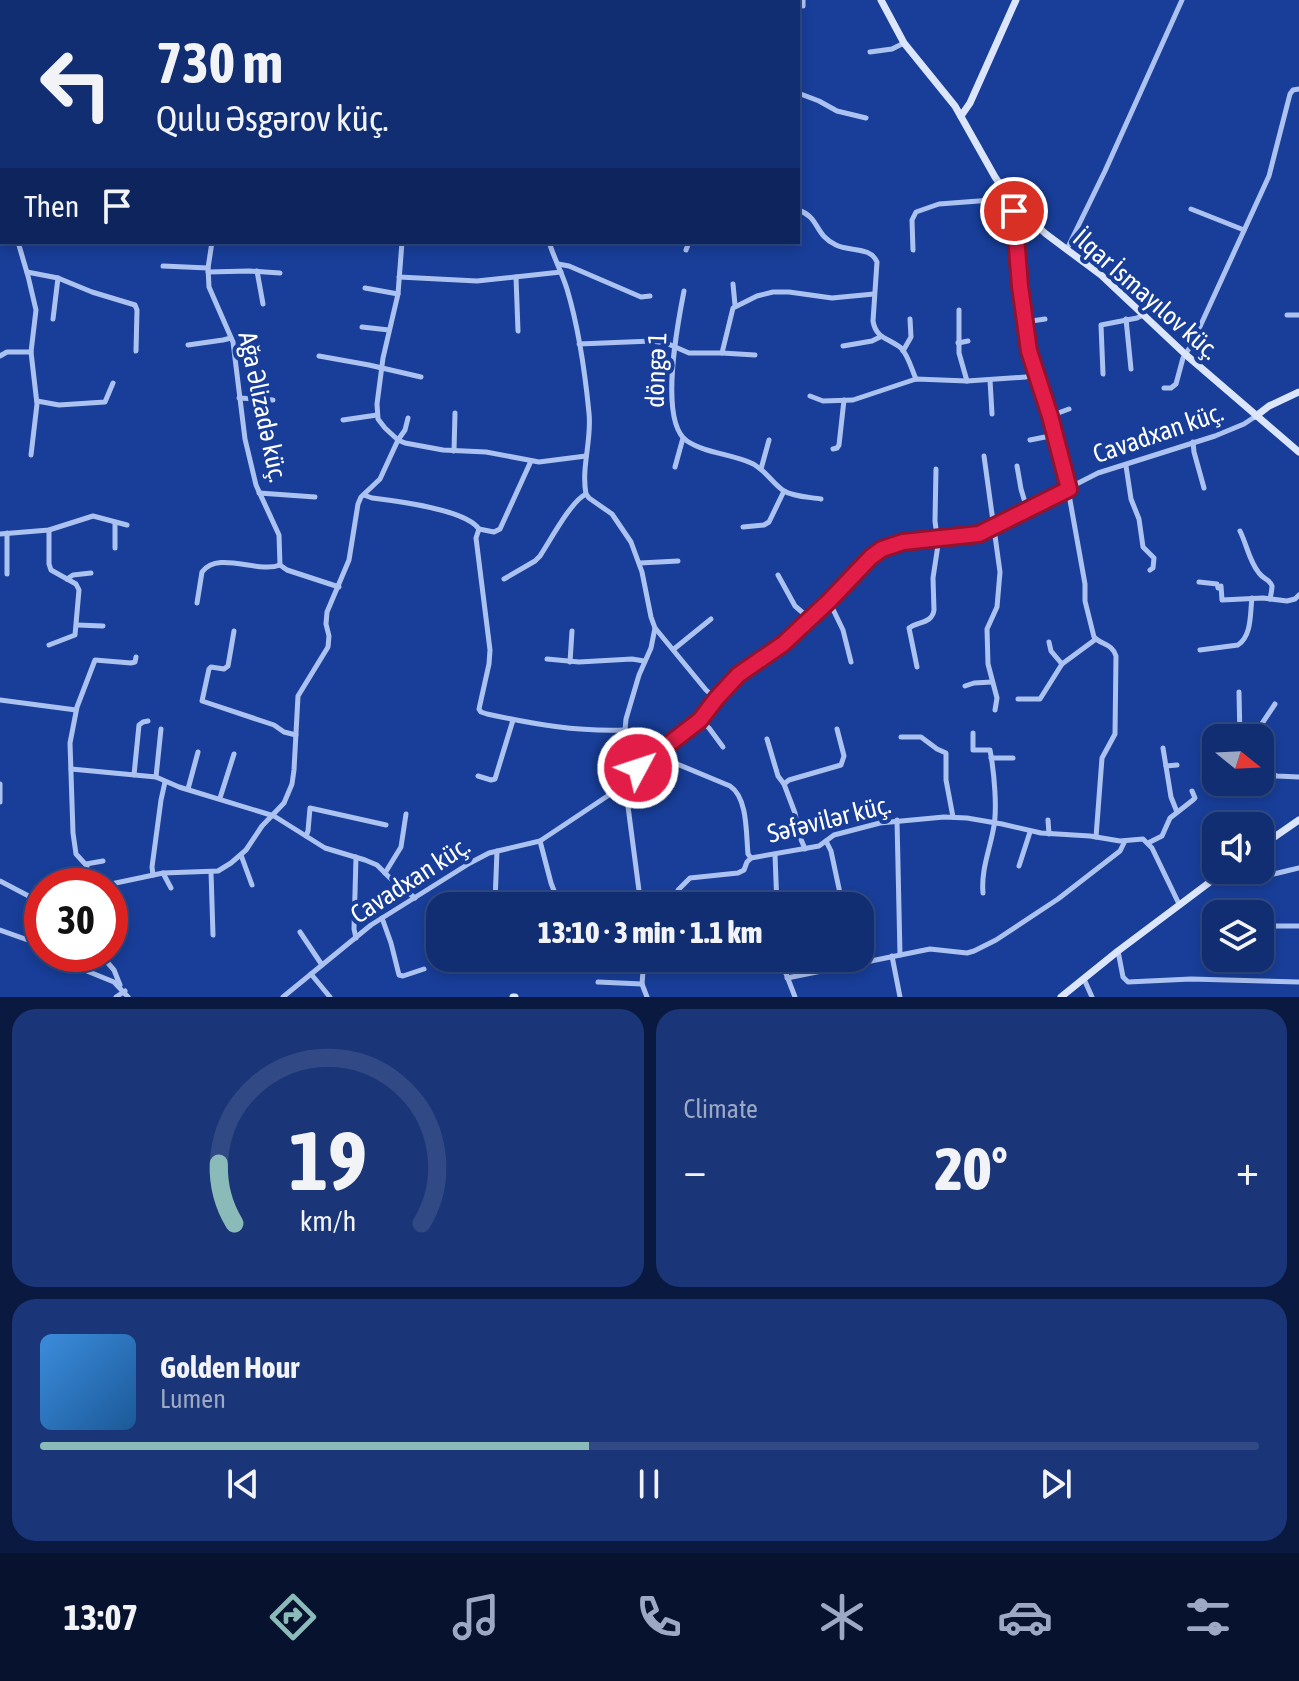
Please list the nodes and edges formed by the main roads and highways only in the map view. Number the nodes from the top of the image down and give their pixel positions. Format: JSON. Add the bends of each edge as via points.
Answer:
{"nodes":[{"id":1,"x":881,"y":0,"type":"edge"},
{"id":2,"x":1016,"y":0,"type":"edge"},
{"id":3,"x":961,"y":116,"type":"junction"},
{"id":4,"x":1299,"y":392,"type":"edge"},
{"id":5,"x":1256,"y":416,"type":"junction"},
{"id":6,"x":1299,"y":452,"type":"edge"},
{"id":7,"x":1299,"y":820,"type":"edge"},
{"id":8,"x":1274,"y":837,"type":"edge"},
{"id":9,"x":1208,"y":884,"type":"edge"},
{"id":10,"x":1061,"y":997,"type":"edge"}],
"edges":[{"from":1,"to":3,"type":"main road","name":"İlqar İsmayılov küç.","via":[[904,43]]},
{"from":2,"to":3,"type":"main road"},
{"from":3,"to":5,"type":"main road","name":"İlqar İsmayılov küç.","via":[[1015,206],[1101,275]]},
{"from":4,"to":5,"type":"main road"},
{"from":5,"to":6,"type":"main road","name":"İlqar İsmayılov küç."},
{"from":7,"to":8,"type":"main road"},
{"from":9,"to":10,"type":"main road"}]}
